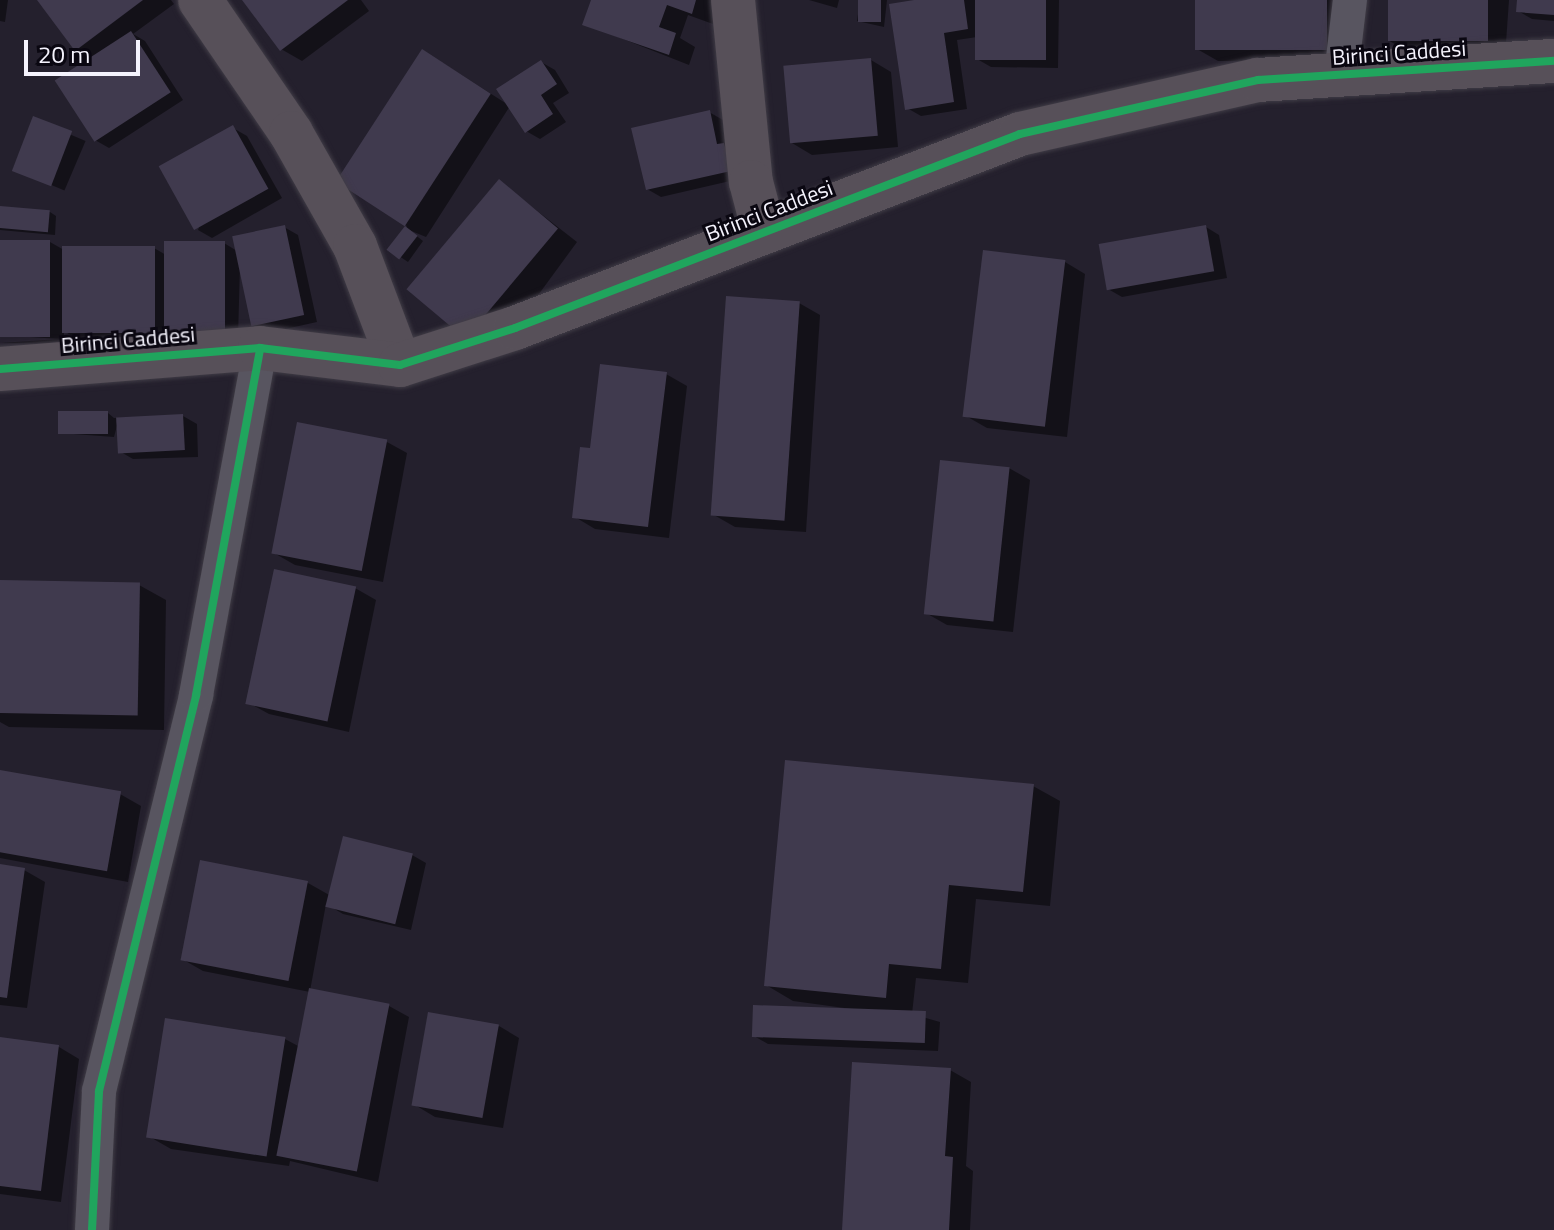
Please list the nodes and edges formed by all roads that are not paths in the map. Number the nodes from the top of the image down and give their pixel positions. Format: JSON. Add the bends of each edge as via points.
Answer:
{"nodes":[{"id":1,"x":200,"y":0,"type":"edge"},
{"id":2,"x":733,"y":0,"type":"edge"},
{"id":3,"x":1350,"y":0,"type":"edge"},
{"id":4,"x":1554,"y":61,"type":"edge"},
{"id":5,"x":1341,"y":75,"type":"junction"},
{"id":6,"x":764,"y":232,"type":"junction"},
{"id":7,"x":260,"y":348,"type":"junction"},
{"id":8,"x":400,"y":365,"type":"junction"},
{"id":9,"x":0,"y":369,"type":"edge"},
{"id":10,"x":92,"y":1230,"type":"edge"}],
"edges":[{"from":1,"to":8,"type":"street","via":[[291,133],[355,246]]},
{"from":2,"to":6,"type":"street","via":[[751,182]]},
{"from":3,"to":5,"type":"street"},
{"from":4,"to":5,"type":"street","name":"Birinci Caddesi"},
{"from":5,"to":6,"type":"street","name":"Birinci Caddesi","via":[[1258,80],[1020,134]]},
{"from":6,"to":8,"type":"street","name":"Birinci Caddesi","via":[[515,328]]},
{"from":7,"to":8,"type":"street","name":"Birinci Caddesi"},
{"from":7,"to":9,"type":"street","name":"Birinci Caddesi"},
{"from":7,"to":10,"type":"street","via":[[196,695],[99,1091]]}]}
